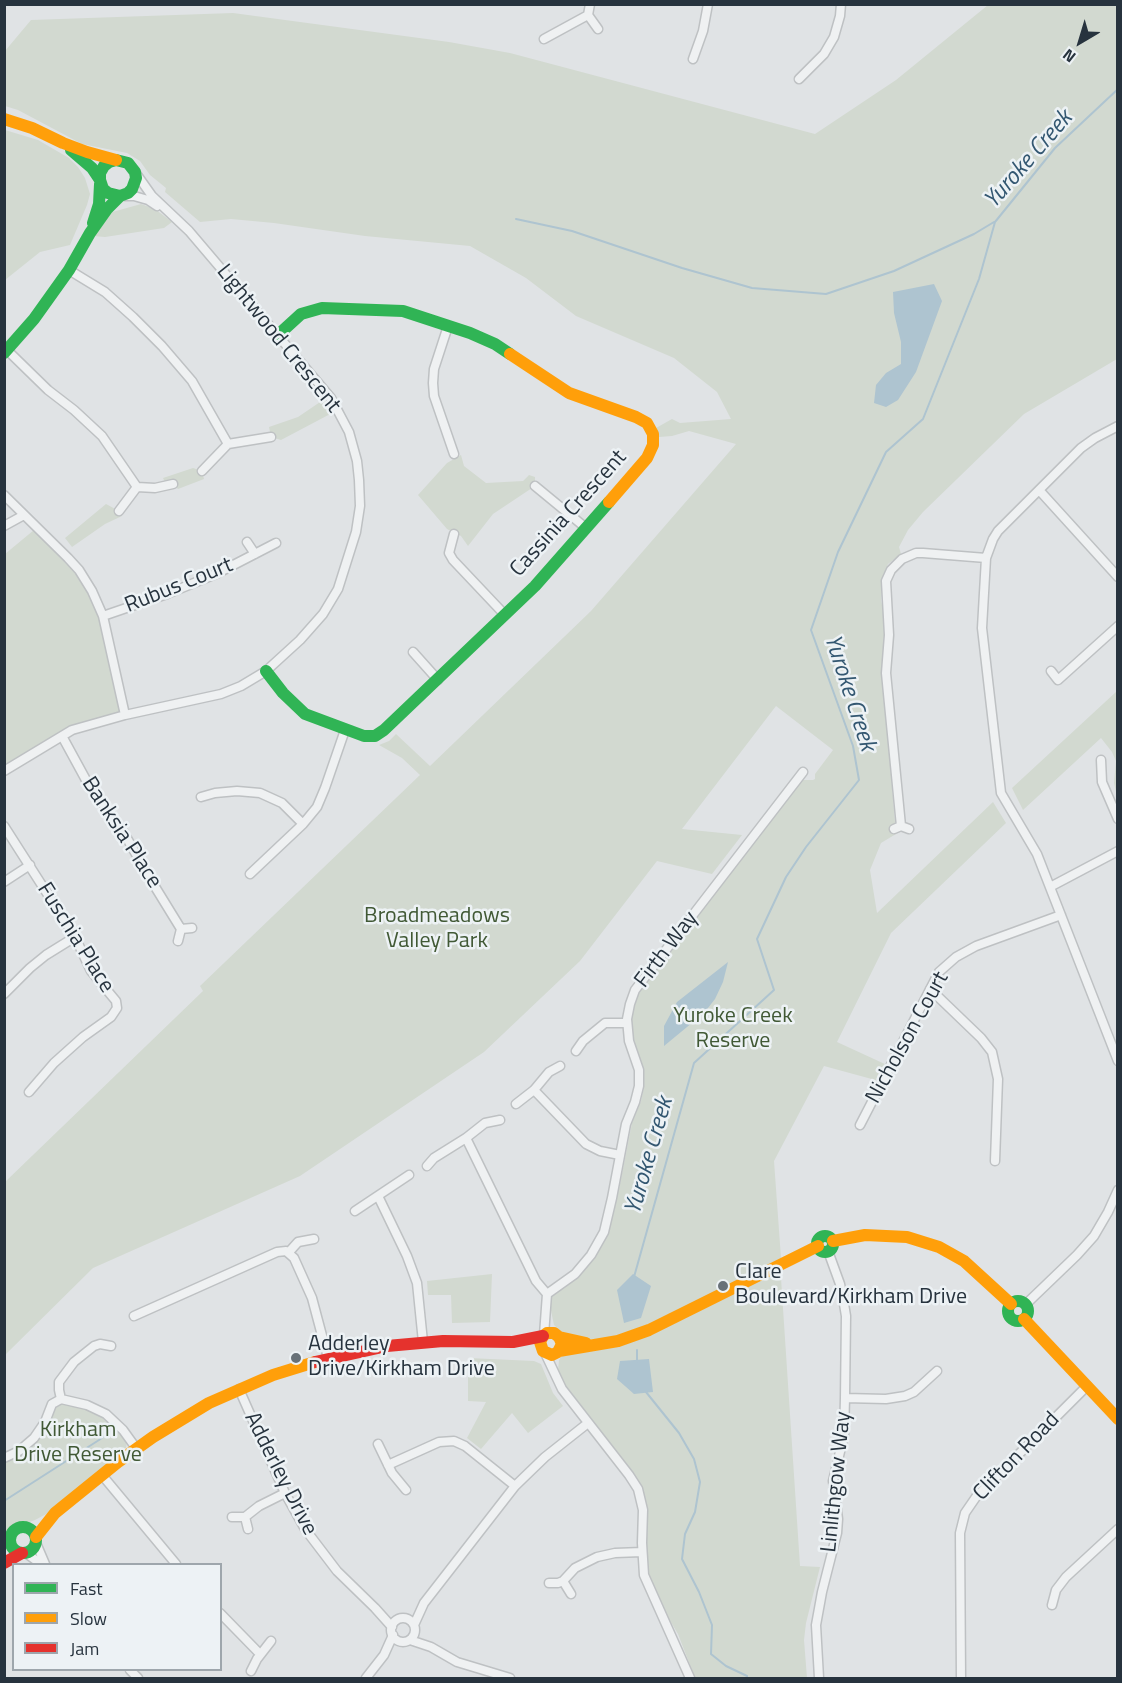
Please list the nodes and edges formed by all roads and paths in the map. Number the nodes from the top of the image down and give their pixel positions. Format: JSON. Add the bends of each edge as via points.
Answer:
{"nodes":[{"id":1,"x":591,"y":4,"type":"edge"},
{"id":2,"x":708,"y":4,"type":"edge"},
{"id":3,"x":841,"y":4,"type":"edge"},
{"id":4,"x":588,"y":15,"type":"junction"},
{"id":5,"x":598,"y":29,"type":"dead end"},
{"id":6,"x":544,"y":39,"type":"dead end"},
{"id":7,"x":693,"y":59,"type":"dead end"},
{"id":8,"x":799,"y":79,"type":"dead end"},
{"id":9,"x":4,"y":119,"type":"edge"},
{"id":10,"x":63,"y":143,"type":"junction"},
{"id":11,"x":116,"y":160,"type":"junction"},
{"id":12,"x":135,"y":172,"type":"junction"},
{"id":13,"x":100,"y":182,"type":"junction"},
{"id":14,"x":121,"y":196,"type":"junction"},
{"id":15,"x":168,"y":212,"type":"junction"},
{"id":16,"x":90,"y":233,"type":"junction"},
{"id":17,"x":69,"y":270,"type":"junction"},
{"id":18,"x":448,"y":326,"type":"junction"},
{"id":19,"x":278,"y":335,"type":"junction"},
{"id":20,"x":6,"y":351,"type":"edge"},
{"id":21,"x":1118,"y":426,"type":"edge"},
{"id":22,"x":271,"y":437,"type":"dead end"},
{"id":23,"x":228,"y":444,"type":"junction"},
{"id":24,"x":454,"y":454,"type":"dead end"},
{"id":25,"x":202,"y":471,"type":"dead end"},
{"id":26,"x":173,"y":484,"type":"dead end"},
{"id":27,"x":535,"y":486,"type":"dead end"},
{"id":28,"x":137,"y":487,"type":"junction"},
{"id":29,"x":1039,"y":490,"type":"junction"},
{"id":30,"x":4,"y":495,"type":"edge"},
{"id":31,"x":119,"y":511,"type":"dead end"},
{"id":32,"x":24,"y":514,"type":"junction"},
{"id":33,"x":4,"y":526,"type":"edge"},
{"id":34,"x":586,"y":528,"type":"junction"},
{"id":35,"x":454,"y":534,"type":"dead end"},
{"id":36,"x":247,"y":542,"type":"dead end"},
{"id":37,"x":276,"y":543,"type":"dead end"},
{"id":38,"x":255,"y":554,"type":"junction"},
{"id":39,"x":986,"y":558,"type":"junction"},
{"id":40,"x":1118,"y":576,"type":"edge"},
{"id":41,"x":505,"y":615,"type":"junction"},
{"id":42,"x":103,"y":616,"type":"junction"},
{"id":43,"x":1118,"y":626,"type":"edge"},
{"id":44,"x":413,"y":652,"type":"dead end"},
{"id":45,"x":266,"y":671,"type":"junction"},
{"id":46,"x":1051,"y":671,"type":"dead end"},
{"id":47,"x":438,"y":680,"type":"junction"},
{"id":48,"x":125,"y":715,"type":"junction"},
{"id":49,"x":345,"y":730,"type":"junction"},
{"id":50,"x":62,"y":736,"type":"junction"},
{"id":51,"x":1101,"y":760,"type":"dead end"},
{"id":52,"x":4,"y":771,"type":"edge"},
{"id":53,"x":803,"y":772,"type":"dead end"},
{"id":54,"x":201,"y":797,"type":"dead end"},
{"id":55,"x":1118,"y":819,"type":"edge"},
{"id":56,"x":303,"y":824,"type":"junction"},
{"id":57,"x":4,"y":826,"type":"edge"},
{"id":58,"x":902,"y":828,"type":"dead end"},
{"id":59,"x":1118,"y":851,"type":"edge"},
{"id":60,"x":30,"y":865,"type":"junction"},
{"id":61,"x":250,"y":874,"type":"dead end"},
{"id":62,"x":4,"y":882,"type":"edge"},
{"id":63,"x":1050,"y":887,"type":"junction"},
{"id":64,"x":1061,"y":915,"type":"junction"},
{"id":65,"x":192,"y":928,"type":"dead end"},
{"id":66,"x":182,"y":929,"type":"junction"},
{"id":67,"x":75,"y":937,"type":"junction"},
{"id":68,"x":178,"y":941,"type":"dead end"},
{"id":69,"x":930,"y":989,"type":"junction"},
{"id":70,"x":4,"y":994,"type":"edge"},
{"id":71,"x":627,"y":1023,"type":"junction"},
{"id":72,"x":1114,"y":1041,"type":"edge"},
{"id":73,"x":576,"y":1051,"type":"dead end"},
{"id":74,"x":1118,"y":1061,"type":"edge"},
{"id":75,"x":560,"y":1066,"type":"dead end"},
{"id":76,"x":534,"y":1090,"type":"junction"},
{"id":77,"x":29,"y":1092,"type":"dead end"},
{"id":78,"x":516,"y":1104,"type":"dead end"},
{"id":79,"x":500,"y":1120,"type":"dead end"},
{"id":80,"x":860,"y":1125,"type":"dead end"},
{"id":81,"x":466,"y":1138,"type":"junction"},
{"id":82,"x":620,"y":1155,"type":"junction"},
{"id":83,"x":995,"y":1161,"type":"dead end"},
{"id":84,"x":427,"y":1166,"type":"dead end"},
{"id":85,"x":409,"y":1175,"type":"dead end"},
{"id":86,"x":1118,"y":1190,"type":"edge"},
{"id":87,"x":378,"y":1196,"type":"junction"},
{"id":88,"x":356,"y":1211,"type":"dead end"},
{"id":89,"x":314,"y":1239,"type":"dead end"},
{"id":90,"x":826,"y":1246,"type":"junction"},
{"id":91,"x":289,"y":1252,"type":"junction"},
{"id":92,"x":547,"y":1294,"type":"junction"},
{"id":93,"x":1011,"y":1304,"type":"junction"},
{"id":94,"x":1025,"y":1305,"type":"junction"},
{"id":95,"x":134,"y":1316,"type":"dead end"},
{"id":96,"x":1024,"y":1319,"type":"junction"},
{"id":97,"x":100,"y":1332,"type":"dead end"},
{"id":98,"x":551,"y":1336,"type":"junction"},
{"id":99,"x":423,"y":1342,"type":"junction"},
{"id":100,"x":513,"y":1342,"type":"junction"},
{"id":101,"x":100,"y":1344,"type":"junction"},
{"id":102,"x":593,"y":1344,"type":"junction"},
{"id":103,"x":111,"y":1346,"type":"dead end"},
{"id":104,"x":551,"y":1352,"type":"junction"},
{"id":105,"x":328,"y":1358,"type":"junction"},
{"id":106,"x":937,"y":1371,"type":"dead end"},
{"id":107,"x":1087,"y":1386,"type":"junction"},
{"id":108,"x":239,"y":1389,"type":"junction"},
{"id":109,"x":845,"y":1398,"type":"junction"},
{"id":110,"x":61,"y":1399,"type":"junction"},
{"id":111,"x":1118,"y":1419,"type":"edge"},
{"id":112,"x":588,"y":1423,"type":"junction"},
{"id":113,"x":378,"y":1444,"type":"dead end"},
{"id":114,"x":136,"y":1448,"type":"junction"},
{"id":115,"x":4,"y":1458,"type":"edge"},
{"id":116,"x":388,"y":1465,"type":"junction"},
{"id":117,"x":102,"y":1475,"type":"junction"},
{"id":118,"x":515,"y":1486,"type":"junction"},
{"id":119,"x":406,"y":1490,"type":"dead end"},
{"id":120,"x":285,"y":1493,"type":"junction"},
{"id":121,"x":55,"y":1513,"type":"junction"},
{"id":122,"x":232,"y":1517,"type":"dead end"},
{"id":123,"x":245,"y":1517,"type":"junction"},
{"id":124,"x":27,"y":1527,"type":"junction"},
{"id":125,"x":248,"y":1529,"type":"dead end"},
{"id":126,"x":1118,"y":1529,"type":"edge"},
{"id":127,"x":36,"y":1540,"type":"junction"},
{"id":128,"x":7,"y":1544,"type":"edge"},
{"id":129,"x":642,"y":1552,"type":"junction"},
{"id":130,"x":24,"y":1553,"type":"junction"},
{"id":131,"x":4,"y":1563,"type":"edge"},
{"id":132,"x":41,"y":1563,"type":"edge"},
{"id":133,"x":43,"y":1563,"type":"edge"},
{"id":134,"x":175,"y":1563,"type":"edge"},
{"id":135,"x":563,"y":1581,"type":"junction"},
{"id":136,"x":549,"y":1583,"type":"dead end"},
{"id":137,"x":571,"y":1594,"type":"dead end"},
{"id":138,"x":424,"y":1603,"type":"junction"},
{"id":139,"x":1052,"y":1605,"type":"dead end"},
{"id":140,"x":375,"y":1608,"type":"junction"},
{"id":141,"x":222,"y":1615,"type":"edge"},
{"id":142,"x":401,"y":1618,"type":"junction"},
{"id":143,"x":415,"y":1628,"type":"junction"},
{"id":144,"x":392,"y":1631,"type":"junction"},
{"id":145,"x":271,"y":1641,"type":"dead end"},
{"id":146,"x":405,"y":1641,"type":"junction"},
{"id":147,"x":431,"y":1647,"type":"junction"},
{"id":148,"x":260,"y":1654,"type":"junction"},
{"id":149,"x":384,"y":1655,"type":"junction"},
{"id":150,"x":251,"y":1671,"type":"dead end"},
{"id":151,"x":366,"y":1678,"type":"edge"},
{"id":152,"x":510,"y":1678,"type":"edge"},
{"id":153,"x":690,"y":1678,"type":"edge"},
{"id":154,"x":819,"y":1678,"type":"edge"},
{"id":155,"x":961,"y":1678,"type":"edge"}],
"edges":[{"from":1,"to":4,"type":"street"},
{"from":2,"to":7,"type":"street"},
{"from":3,"to":8,"type":"street","via":[[834,37],[824,54]]},
{"from":4,"to":5,"type":"street"},
{"from":4,"to":6,"type":"street"},
{"from":9,"to":10,"type":"street"},
{"from":10,"to":11,"type":"street"},
{"from":10,"to":13,"type":"street","via":[[92,168]]},
{"from":11,"to":12,"type":"street","via":[[128,163]]},
{"from":11,"to":13,"type":"street","via":[[104,166]]},
{"from":12,"to":14,"type":"street","via":[[135,184]]},
{"from":12,"to":15,"type":"street","name":"Lightwood Crescent"},
{"from":13,"to":14,"type":"street","via":[[108,194]]},
{"from":13,"to":16,"type":"street","via":[[99,204]]},
{"from":14,"to":15,"type":"street","name":"Lightwood Crescent","via":[[134,195]]},
{"from":14,"to":16,"type":"street"},
{"from":15,"to":19,"type":"street","name":"Lightwood Crescent"},
{"from":16,"to":17,"type":"street"},
{"from":17,"to":20,"type":"street"},
{"from":17,"to":23,"type":"street","via":[[105,292],[162,345],[192,381]]},
{"from":18,"to":19,"type":"street","name":"Cassinia Crescent","via":[[403,311],[322,308],[301,314]]},
{"from":18,"to":24,"type":"street","via":[[433,383]]},
{"from":18,"to":34,"type":"street","name":"Cassinia Crescent","via":[[495,344],[569,393],[646,423],[653,445],[647,458]]},
{"from":19,"to":45,"type":"street","name":"Lightwood Crescent","via":[[341,415],[357,461],[360,506],[338,589],[313,626]]},
{"from":20,"to":28,"type":"street","via":[[102,436]]},
{"from":21,"to":29,"type":"street","via":[[1081,448]]},
{"from":22,"to":23,"type":"street"},
{"from":23,"to":25,"type":"street"},
{"from":26,"to":28,"type":"street"},
{"from":27,"to":34,"type":"street"},
{"from":28,"to":31,"type":"street"},
{"from":29,"to":39,"type":"street","via":[[998,531]]},
{"from":29,"to":40,"type":"street"},
{"from":30,"to":32,"type":"street"},
{"from":32,"to":33,"type":"street"},
{"from":32,"to":42,"type":"street","via":[[79,570]]},
{"from":34,"to":41,"type":"street","name":"Cassinia Crescent"},
{"from":35,"to":41,"type":"street","via":[[449,553],[453,560]]},
{"from":36,"to":38,"type":"street","name":"Rubus Court"},
{"from":37,"to":38,"type":"street","name":"Rubus Court"},
{"from":38,"to":42,"type":"street","name":"Rubus Court","via":[[187,586]]},
{"from":39,"to":58,"type":"street","via":[[916,554],[902,559],[886,581],[886,673]]},
{"from":39,"to":63,"type":"street","via":[[982,628],[1001,793],[1037,854]]},
{"from":41,"to":47,"type":"street","name":"Cassinia Crescent"},
{"from":42,"to":48,"type":"street"},
{"from":43,"to":46,"type":"street","via":[[1059,682]]},
{"from":44,"to":47,"type":"street"},
{"from":45,"to":48,"type":"street","name":"Lightwood Crescent","via":[[221,694]]},
{"from":45,"to":49,"type":"street","name":"Cassinia Crescent","via":[[304,714]]},
{"from":47,"to":49,"type":"street","name":"Cassinia Crescent","via":[[375,736]]},
{"from":48,"to":50,"type":"street","name":"Lightwood Crescent"},
{"from":49,"to":56,"type":"street","via":[[317,807]]},
{"from":50,"to":52,"type":"street","name":"Lightwood Crescent"},
{"from":50,"to":66,"type":"street","name":"Banksia Place"},
{"from":51,"to":55,"type":"street","via":[[1102,782]]},
{"from":53,"to":71,"type":"street","name":"Firth Way","via":[[635,990]]},
{"from":54,"to":56,"type":"street","via":[[237,791],[261,793],[282,803]]},
{"from":56,"to":61,"type":"street"},
{"from":57,"to":60,"type":"street","name":"Fuschia Place"},
{"from":59,"to":63,"type":"street"},
{"from":60,"to":62,"type":"street"},
{"from":60,"to":67,"type":"street","name":"Fuschia Place"},
{"from":63,"to":64,"type":"street"},
{"from":64,"to":69,"type":"street","name":"Nicholson Court","via":[[956,957],[939,972]]},
{"from":64,"to":72,"type":"street"},
{"from":65,"to":66,"type":"street"},
{"from":66,"to":68,"type":"street"},
{"from":67,"to":70,"type":"street","via":[[46,955]]},
{"from":67,"to":77,"type":"street","name":"Fuschia Place","via":[[91,971],[116,1001],[117,1008]]},
{"from":69,"to":80,"type":"street","name":"Nicholson Court"},
{"from":69,"to":83,"type":"street","via":[[992,1052],[998,1079]]},
{"from":71,"to":73,"type":"street","via":[[605,1023]]},
{"from":71,"to":82,"type":"street","name":"Firth Way","via":[[639,1086]]},
{"from":72,"to":74,"type":"street"},
{"from":75,"to":76,"type":"street","via":[[549,1072]]},
{"from":76,"to":78,"type":"street"},
{"from":76,"to":82,"type":"street","via":[[586,1144]]},
{"from":79,"to":81,"type":"street","via":[[484,1123]]},
{"from":81,"to":84,"type":"street"},
{"from":81,"to":92,"type":"street","via":[[536,1281]]},
{"from":82,"to":92,"type":"street","name":"Firth Way","via":[[604,1232],[575,1274]]},
{"from":85,"to":87,"type":"street"},
{"from":86,"to":94,"type":"street","via":[[1094,1236]]},
{"from":87,"to":88,"type":"street"},
{"from":87,"to":99,"type":"street","via":[[417,1283]]},
{"from":89,"to":91,"type":"street","via":[[298,1242]]},
{"from":90,"to":93,"type":"street","via":[[866,1235],[907,1237],[939,1246],[964,1261]]},
{"from":90,"to":102,"type":"street","via":[[649,1330],[618,1341]]},
{"from":90,"to":109,"type":"street","name":"Linlithgow Way","via":[[844,1304]]},
{"from":91,"to":95,"type":"street","via":[[277,1252]]},
{"from":91,"to":105,"type":"street","via":[[312,1298]]},
{"from":92,"to":98,"type":"street"},
{"from":93,"to":94,"type":"street","via":[[1018,1301]]},
{"from":93,"to":96,"type":"street","via":[[1010,1318],[1019,1322]]},
{"from":94,"to":96,"type":"street","via":[[1028,1310]]},
{"from":96,"to":107,"type":"street"},
{"from":97,"to":101,"type":"street"},
{"from":98,"to":100,"type":"street"},
{"from":98,"to":102,"type":"street"},
{"from":98,"to":104,"type":"street","via":[[562,1344]]},
{"from":98,"to":104,"type":"street","via":[[540,1342]]},
{"from":99,"to":100,"type":"street"},
{"from":99,"to":105,"type":"street"},
{"from":100,"to":104,"type":"street"},
{"from":101,"to":103,"type":"street"},
{"from":101,"to":110,"type":"street","via":[[87,1350],[61,1379]]},
{"from":102,"to":104,"type":"street"},
{"from":104,"to":112,"type":"street","via":[[562,1389]]},
{"from":105,"to":108,"type":"street"},
{"from":106,"to":109,"type":"street","via":[[905,1396]]},
{"from":107,"to":111,"type":"street"},
{"from":107,"to":155,"type":"street","name":"Clifton Road","via":[[976,1497],[965,1513],[960,1533]]},
{"from":108,"to":114,"type":"street","via":[[181,1418]]},
{"from":108,"to":120,"type":"street","name":"Adderley Drive"},
{"from":109,"to":154,"type":"street","name":"Linlithgow Way","via":[[844,1435],[833,1481],[837,1533],[816,1625]]},
{"from":110,"to":114,"type":"street","via":[[106,1414]]},
{"from":110,"to":115,"type":"street","via":[[52,1404],[34,1438]]},
{"from":112,"to":118,"type":"street"},
{"from":112,"to":129,"type":"street","via":[[638,1489],[644,1510]]},
{"from":113,"to":116,"type":"street"},
{"from":114,"to":117,"type":"street"},
{"from":116,"to":118,"type":"street","via":[[439,1442],[453,1441],[465,1446]]},
{"from":116,"to":119,"type":"street"},
{"from":117,"to":121,"type":"street"},
{"from":117,"to":134,"type":"street"},
{"from":118,"to":138,"type":"street"},
{"from":120,"to":123,"type":"street"},
{"from":120,"to":140,"type":"street","name":"Adderley Drive","via":[[322,1553]]},
{"from":121,"to":124,"type":"street"},
{"from":121,"to":127,"type":"street"},
{"from":122,"to":123,"type":"street"},
{"from":123,"to":125,"type":"street"},
{"from":124,"to":127,"type":"street","via":[[33,1530]]},
{"from":124,"to":128,"type":"street","via":[[15,1529]]},
{"from":126,"to":139,"type":"street","via":[[1066,1577],[1056,1590]]},
{"from":127,"to":130,"type":"street","via":[[33,1549]]},
{"from":127,"to":133,"type":"street"},
{"from":128,"to":130,"type":"street"},
{"from":129,"to":135,"type":"street","via":[[588,1560]]},
{"from":129,"to":153,"type":"street","via":[[644,1575]]},
{"from":130,"to":131,"type":"street"},
{"from":130,"to":132,"type":"street"},
{"from":135,"to":136,"type":"street"},
{"from":135,"to":137,"type":"street"},
{"from":138,"to":142,"type":"street"},
{"from":138,"to":143,"type":"street"},
{"from":140,"to":142,"type":"street","name":"Adderley Drive"},
{"from":140,"to":144,"type":"street","name":"Adderley Drive"},
{"from":141,"to":148,"type":"street"},
{"from":142,"to":143,"type":"street","via":[[412,1622]]},
{"from":142,"to":144,"type":"street"},
{"from":143,"to":146,"type":"street","via":[[415,1634]]},
{"from":143,"to":147,"type":"street"},
{"from":144,"to":146,"type":"street"},
{"from":144,"to":149,"type":"street"},
{"from":145,"to":148,"type":"street"},
{"from":146,"to":147,"type":"street"},
{"from":146,"to":149,"type":"street"},
{"from":147,"to":152,"type":"street","via":[[457,1662]]},
{"from":148,"to":150,"type":"street"},
{"from":149,"to":151,"type":"street"}]}
